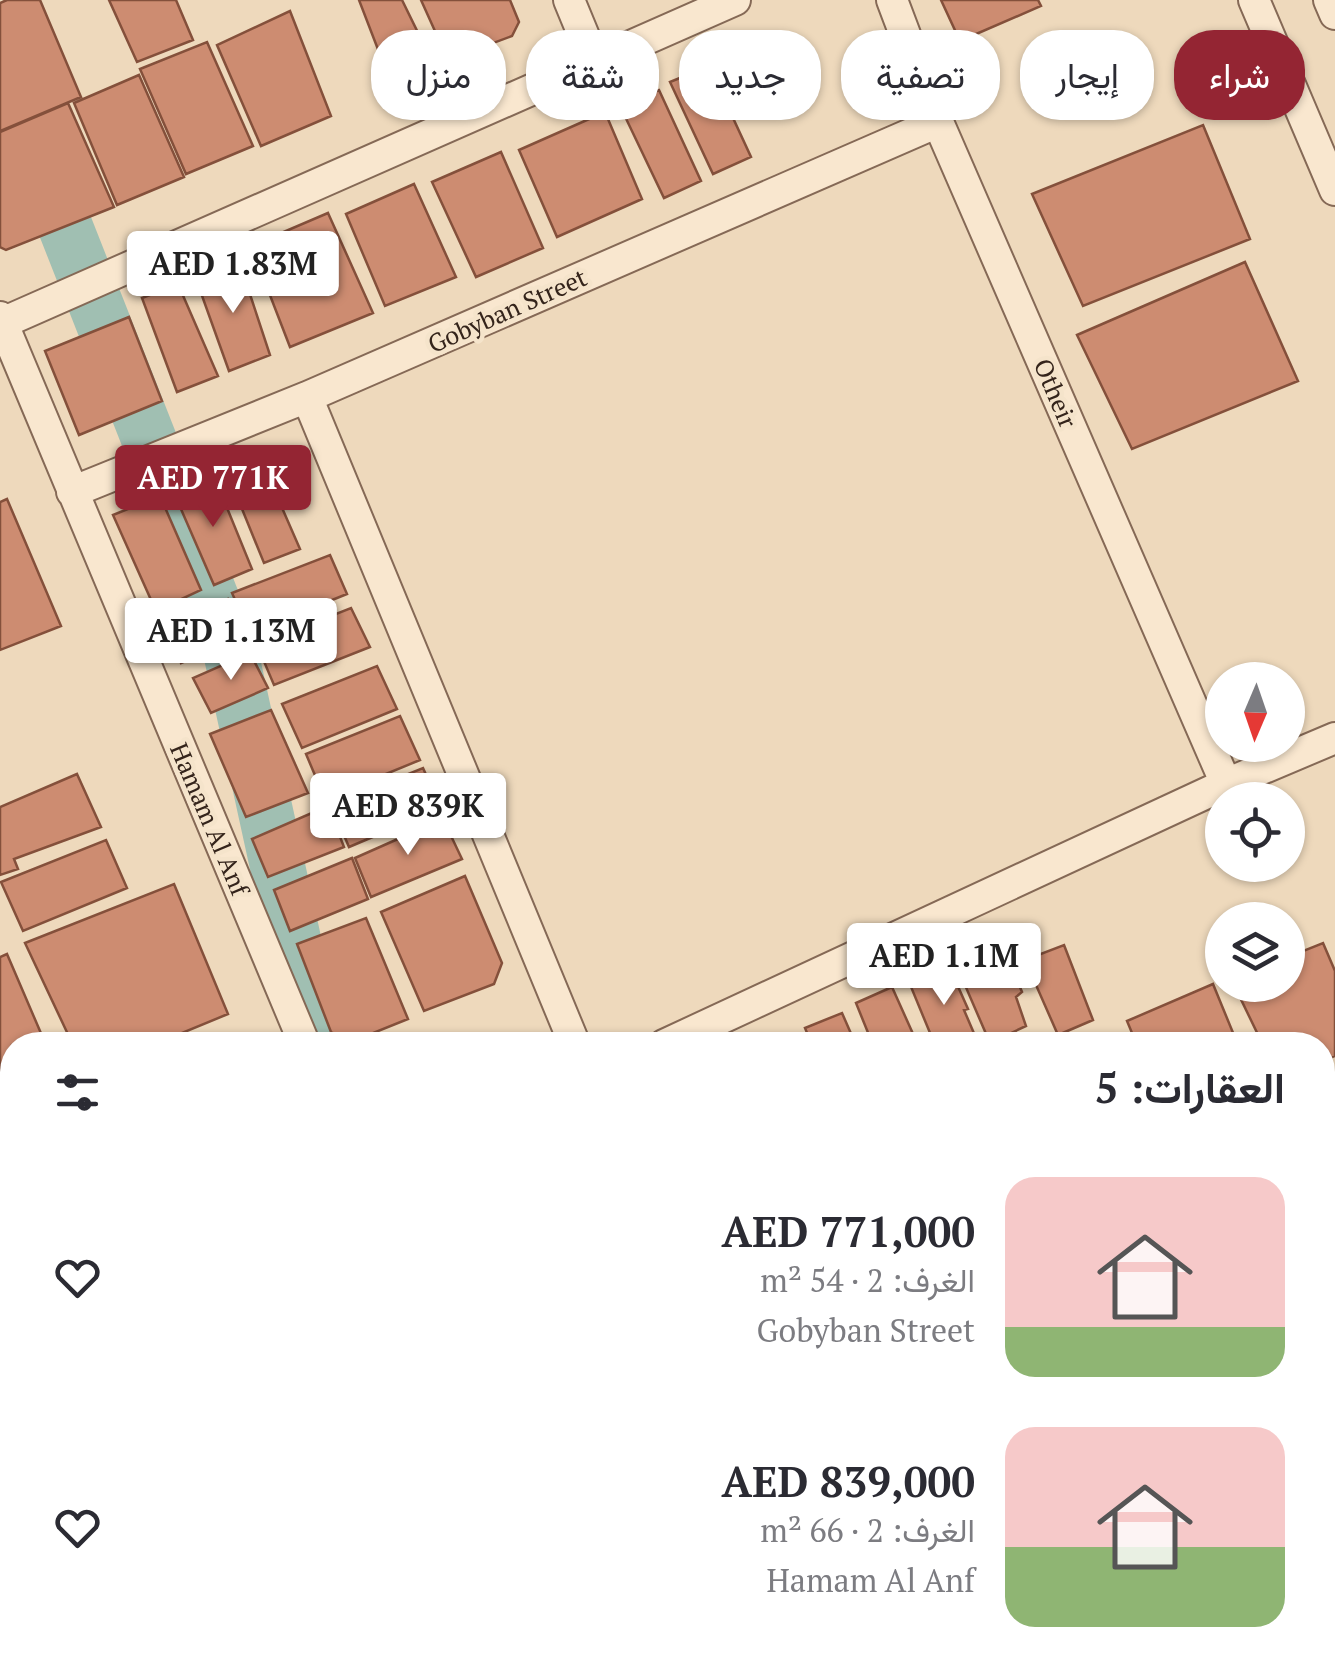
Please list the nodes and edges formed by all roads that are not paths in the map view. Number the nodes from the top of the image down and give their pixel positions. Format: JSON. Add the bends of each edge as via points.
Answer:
{"nodes":[{"id":1,"x":568,"y":0,"type":"edge"},
{"id":2,"x":735,"y":0,"type":"edge"},
{"id":3,"x":892,"y":0,"type":"edge"},
{"id":4,"x":1254,"y":0,"type":"edge"},
{"id":5,"x":1330,"y":0,"type":"edge"},
{"id":6,"x":1335,"y":14,"type":"edge"},
{"id":7,"x":581,"y":30,"type":"edge"},
{"id":8,"x":659,"y":34,"type":"edge"},
{"id":9,"x":526,"y":93,"type":"edge"},
{"id":10,"x":938,"y":122,"type":"junction"},
{"id":11,"x":1335,"y":190,"type":"edge"},
{"id":12,"x":1,"y":322,"type":"edge"},
{"id":13,"x":307,"y":397,"type":"junction"},
{"id":14,"x":72,"y":492,"type":"junction"},
{"id":15,"x":1335,"y":738,"type":"edge"},
{"id":16,"x":1225,"y":782,"type":"edge"},
{"id":17,"x":1231,"y":782,"type":"edge"},
{"id":18,"x":1205,"y":794,"type":"edge"},
{"id":19,"x":299,"y":1032,"type":"edge"},
{"id":20,"x":570,"y":1032,"type":"edge"},
{"id":21,"x":692,"y":1032,"type":"edge"}],
"edges":[{"from":1,"to":7,"type":"street"},
{"from":2,"to":8,"type":"street"},
{"from":3,"to":10,"type":"street","name":"Otheir"},
{"from":4,"to":11,"type":"street"},
{"from":5,"to":6,"type":"street"},
{"from":9,"to":12,"type":"street"},
{"from":10,"to":13,"type":"street","name":"Gobyban Street"},
{"from":10,"to":16,"type":"street","name":"Otheir"},
{"from":12,"to":14,"type":"street","name":"Hamam Al Anf"},
{"from":13,"to":14,"type":"street","name":"Gobyban Street"},
{"from":13,"to":20,"type":"street"},
{"from":14,"to":19,"type":"street","name":"Hamam Al Anf"},
{"from":15,"to":17,"type":"street"},
{"from":18,"to":21,"type":"street"}]}
